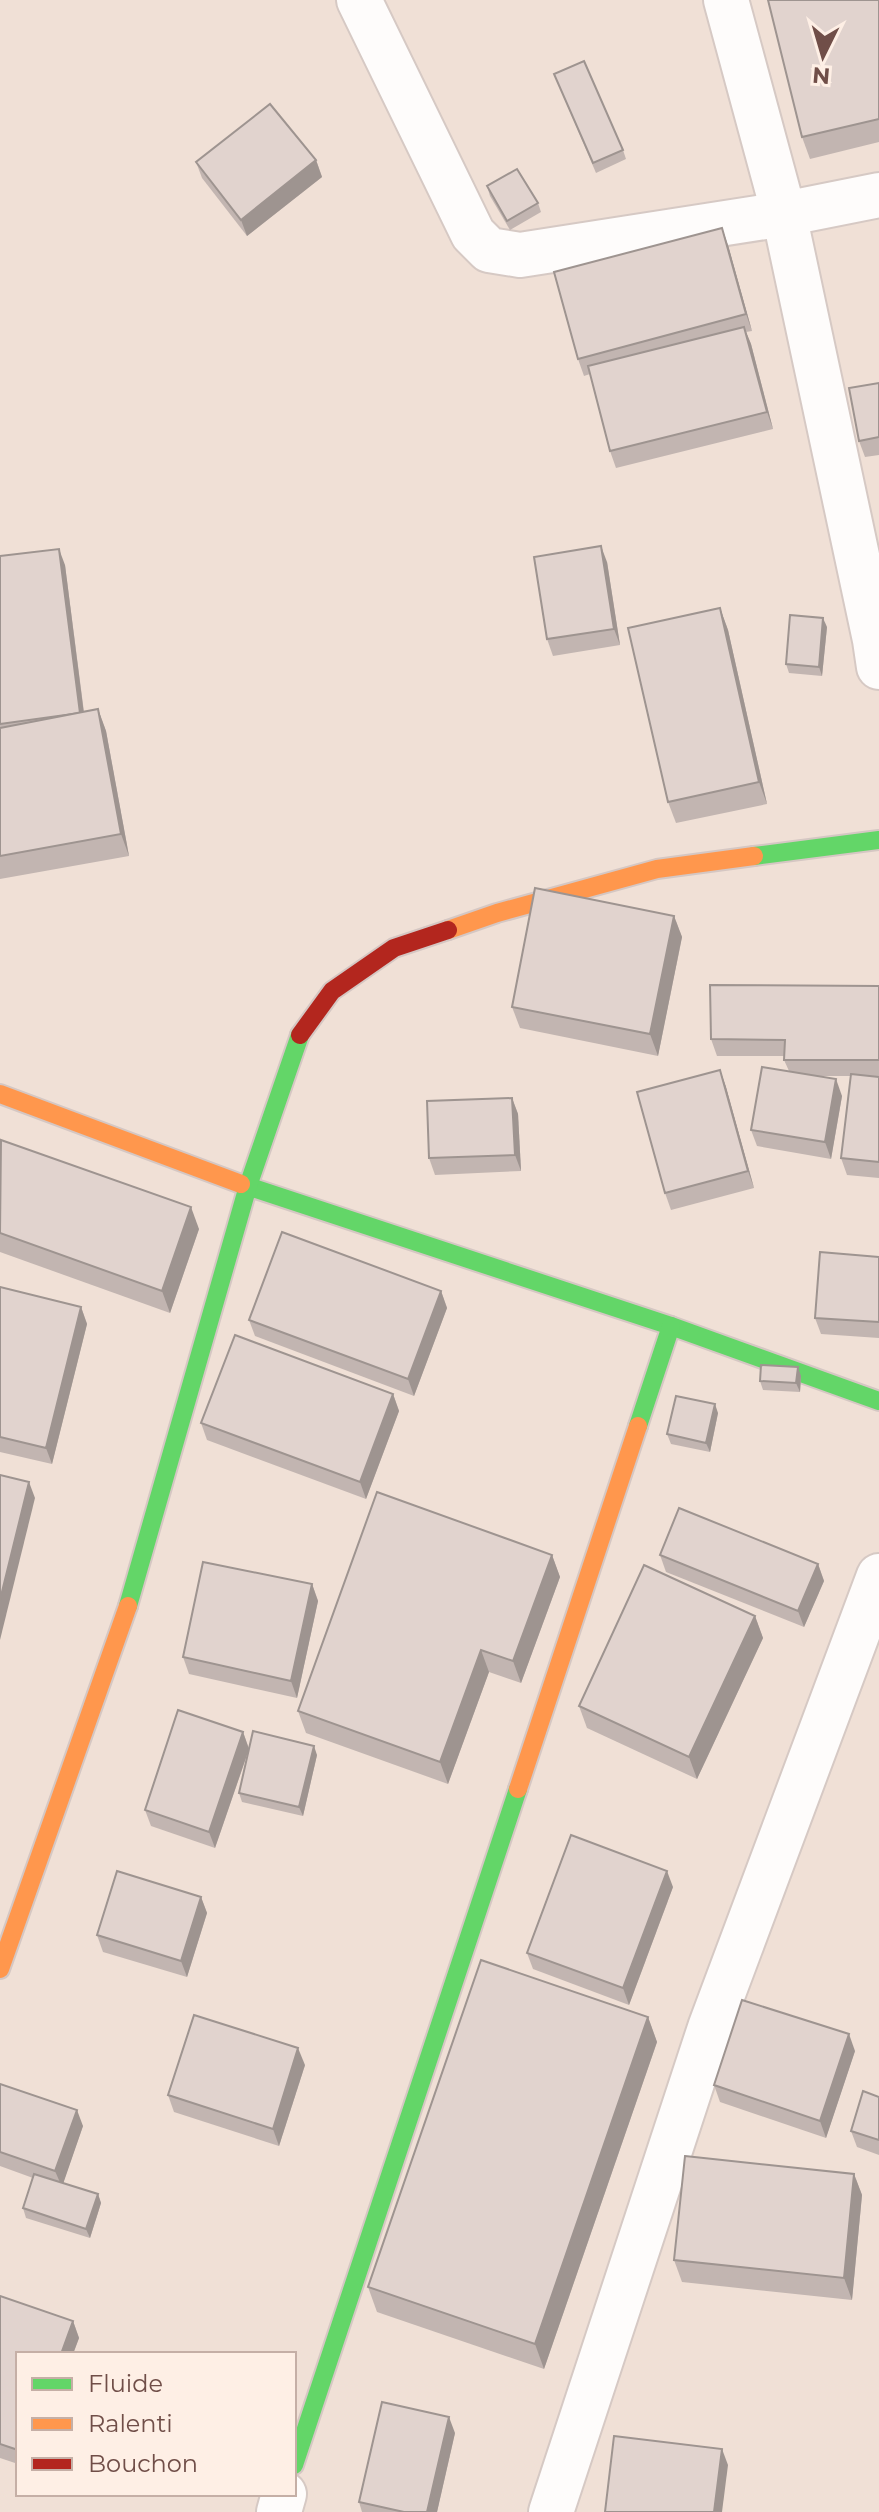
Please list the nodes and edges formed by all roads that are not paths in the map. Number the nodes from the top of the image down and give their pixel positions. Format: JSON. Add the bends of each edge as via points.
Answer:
{"nodes":[{"id":1,"x":359,"y":0,"type":"edge"},
{"id":2,"x":726,"y":0,"type":"edge"},
{"id":3,"x":879,"y":195,"type":"edge"},
{"id":4,"x":784,"y":214,"type":"junction"},
{"id":5,"x":878,"y":649,"type":"edge"},
{"id":6,"x":879,"y":840,"type":"edge"},
{"id":7,"x":0,"y":1094,"type":"edge"},
{"id":8,"x":248,"y":1186,"type":"junction"},
{"id":9,"x":671,"y":1326,"type":"junction"},
{"id":10,"x":879,"y":1401,"type":"edge"},
{"id":11,"x":879,"y":1576,"type":"edge"},
{"id":12,"x":0,"y":1969,"type":"edge"},
{"id":13,"x":296,"y":2459,"type":"edge"},
{"id":14,"x":551,"y":2512,"type":"edge"}],
"edges":[{"from":1,"to":4,"type":"street","via":[[473,234],[489,250],[520,255]]},
{"from":2,"to":4,"type":"street"},
{"from":3,"to":4,"type":"street"},
{"from":4,"to":5,"type":"street"},
{"from":6,"to":8,"type":"street","via":[[657,869],[394,948],[332,991],[299,1036]]},
{"from":7,"to":8,"type":"street"},
{"from":8,"to":9,"type":"street"},
{"from":8,"to":12,"type":"street","via":[[120,1633]]},
{"from":9,"to":10,"type":"street"},
{"from":9,"to":13,"type":"street"},
{"from":11,"to":14,"type":"street","via":[[710,2028]]}]}
